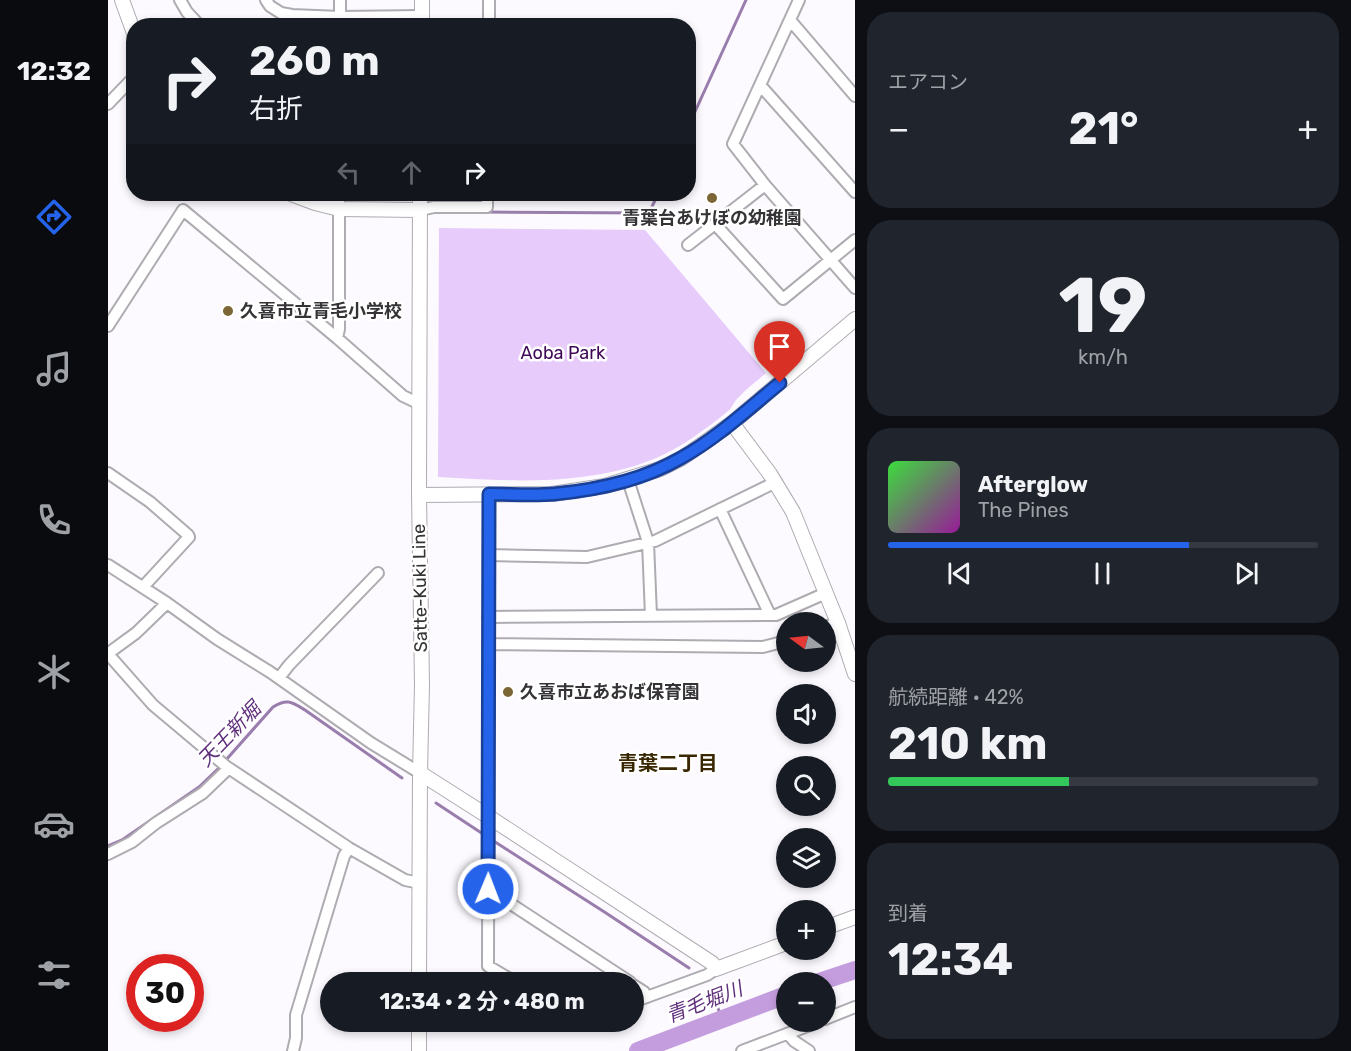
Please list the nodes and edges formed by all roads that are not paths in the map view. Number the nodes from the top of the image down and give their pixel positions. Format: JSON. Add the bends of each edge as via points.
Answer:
{"nodes":[{"id":1,"x":122,"y":0,"type":"edge"},
{"id":2,"x":180,"y":0,"type":"edge"},
{"id":3,"x":266,"y":0,"type":"edge"},
{"id":4,"x":340,"y":0,"type":"edge"},
{"id":5,"x":422,"y":0,"type":"edge"},
{"id":6,"x":489,"y":0,"type":"edge"},
{"id":7,"x":799,"y":0,"type":"edge"},
{"id":8,"x":128,"y":18,"type":"edge"},
{"id":9,"x":193,"y":18,"type":"edge"},
{"id":10,"x":316,"y":18,"type":"edge"},
{"id":11,"x":340,"y":18,"type":"edge"},
{"id":12,"x":422,"y":18,"type":"edge"},
{"id":13,"x":489,"y":18,"type":"edge"},
{"id":14,"x":790,"y":20,"type":"junction"},
{"id":15,"x":126,"y":85,"type":"edge"},
{"id":16,"x":760,"y":85,"type":"junction"},
{"id":17,"x":855,"y":96,"type":"edge"},
{"id":18,"x":108,"y":104,"type":"edge"},
{"id":19,"x":765,"y":185,"type":"junction"},
{"id":20,"x":855,"y":192,"type":"edge"},
{"id":21,"x":310,"y":201,"type":"edge"},
{"id":22,"x":339,"y":201,"type":"edge"},
{"id":23,"x":420,"y":201,"type":"edge"},
{"id":24,"x":487,"y":201,"type":"edge"},
{"id":25,"x":339,"y":209,"type":"junction"},
{"id":26,"x":420,"y":210,"type":"junction"},
{"id":27,"x":715,"y":224,"type":"junction"},
{"id":28,"x":855,"y":240,"type":"edge"},
{"id":29,"x":688,"y":245,"type":"dead end"},
{"id":30,"x":831,"y":259,"type":"junction"},
{"id":31,"x":855,"y":288,"type":"edge"},
{"id":32,"x":855,"y":319,"type":"edge"},
{"id":33,"x":108,"y":326,"type":"edge"},
{"id":34,"x":337,"y":338,"type":"junction"},
{"id":35,"x":420,"y":404,"type":"junction"},
{"id":36,"x":732,"y":423,"type":"junction"},
{"id":37,"x":108,"y":473,"type":"edge"},
{"id":38,"x":628,"y":480,"type":"junction"},
{"id":39,"x":776,"y":482,"type":"junction"},
{"id":40,"x":489,"y":494,"type":"junction"},
{"id":41,"x":419,"y":495,"type":"junction"},
{"id":42,"x":720,"y":509,"type":"junction"},
{"id":43,"x":648,"y":542,"type":"junction"},
{"id":44,"x":489,"y":555,"type":"junction"},
{"id":45,"x":108,"y":565,"type":"edge"},
{"id":46,"x":378,"y":573,"type":"dead end"},
{"id":47,"x":143,"y":587,"type":"junction"},
{"id":48,"x":826,"y":593,"type":"junction"},
{"id":49,"x":167,"y":603,"type":"junction"},
{"id":50,"x":829,"y":612,"type":"edge"},
{"id":51,"x":770,"y":615,"type":"junction"},
{"id":52,"x":651,"y":616,"type":"junction"},
{"id":53,"x":488,"y":617,"type":"junction"},
{"id":54,"x":836,"y":635,"type":"edge"},
{"id":55,"x":776,"y":644,"type":"edge"},
{"id":56,"x":488,"y":645,"type":"junction"},
{"id":57,"x":855,"y":675,"type":"edge"},
{"id":58,"x":279,"y":678,"type":"junction"},
{"id":59,"x":225,"y":766,"type":"junction"},
{"id":60,"x":420,"y":773,"type":"junction"},
{"id":61,"x":489,"y":822,"type":"junction"},
{"id":62,"x":349,"y":848,"type":"junction"},
{"id":63,"x":108,"y":854,"type":"edge"},
{"id":64,"x":420,"y":883,"type":"junction"},
{"id":65,"x":488,"y":889,"type":"junction"},
{"id":66,"x":855,"y":917,"type":"edge"},
{"id":67,"x":836,"y":924,"type":"edge"},
{"id":68,"x":776,"y":947,"type":"edge"},
{"id":69,"x":716,"y":969,"type":"junction"},
{"id":70,"x":419,"y":972,"type":"edge"},
{"id":71,"x":498,"y":972,"type":"edge"},
{"id":72,"x":613,"y":972,"type":"edge"},
{"id":73,"x":644,"y":992,"type":"edge"},
{"id":74,"x":647,"y":997,"type":"junction"},
{"id":75,"x":644,"y":998,"type":"edge"},
{"id":76,"x":855,"y":1007,"type":"edge"},
{"id":77,"x":836,"y":1015,"type":"edge"},
{"id":78,"x":419,"y":1032,"type":"edge"},
{"id":79,"x":793,"y":1032,"type":"edge"},
{"id":80,"x":788,"y":1034,"type":"junction"},
{"id":81,"x":293,"y":1051,"type":"edge"},
{"id":82,"x":419,"y":1051,"type":"edge"},
{"id":83,"x":742,"y":1051,"type":"edge"},
{"id":84,"x":809,"y":1051,"type":"edge"}],
"edges":[{"from":1,"to":8,"type":"street"},
{"from":2,"to":9,"type":"street"},
{"from":3,"to":10,"type":"street","via":[[281,13]]},
{"from":4,"to":11,"type":"street"},
{"from":5,"to":12,"type":"street"},
{"from":6,"to":13,"type":"street"},
{"from":7,"to":14,"type":"street"},
{"from":14,"to":16,"type":"street"},
{"from":14,"to":17,"type":"street"},
{"from":15,"to":18,"type":"street"},
{"from":16,"to":19,"type":"street","via":[[733,144]]},
{"from":16,"to":20,"type":"street"},
{"from":19,"to":27,"type":"street"},
{"from":19,"to":30,"type":"street"},
{"from":21,"to":25,"type":"street"},
{"from":22,"to":25,"type":"street"},
{"from":23,"to":26,"type":"street","name":"Satte-Kuki Line"},
{"from":24,"to":26,"type":"street","via":[[487,207]]},
{"from":25,"to":26,"type":"street"},
{"from":25,"to":34,"type":"street"},
{"from":26,"to":35,"type":"street","name":"Satte-Kuki Line"},
{"from":27,"to":29,"type":"street"},
{"from":27,"to":30,"type":"street","via":[[783,299]]},
{"from":28,"to":30,"type":"street"},
{"from":30,"to":31,"type":"street"},
{"from":32,"to":36,"type":"street"},
{"from":33,"to":34,"type":"street","via":[[183,210]]},
{"from":34,"to":35,"type":"street","via":[[403,396]]},
{"from":35,"to":41,"type":"street","name":"Satte-Kuki Line"},
{"from":36,"to":38,"type":"street","via":[[682,458]]},
{"from":36,"to":39,"type":"street"},
{"from":37,"to":47,"type":"street","via":[[150,502],[189,537]]},
{"from":38,"to":40,"type":"street","via":[[552,494]]},
{"from":38,"to":43,"type":"street"},
{"from":39,"to":42,"type":"street"},
{"from":39,"to":48,"type":"street","via":[[793,512]]},
{"from":40,"to":41,"type":"street"},
{"from":40,"to":44,"type":"street"},
{"from":41,"to":60,"type":"street","name":"Satte-Kuki Line"},
{"from":42,"to":43,"type":"street"},
{"from":42,"to":51,"type":"street"},
{"from":43,"to":44,"type":"street","via":[[587,557]]},
{"from":43,"to":52,"type":"street"},
{"from":44,"to":53,"type":"street"},
{"from":45,"to":47,"type":"street"},
{"from":46,"to":58,"type":"street"},
{"from":47,"to":49,"type":"street"},
{"from":48,"to":50,"type":"street"},
{"from":48,"to":51,"type":"street"},
{"from":49,"to":58,"type":"street"},
{"from":49,"to":59,"type":"street","via":[[109,655],[153,705]]},
{"from":51,"to":52,"type":"street"},
{"from":52,"to":53,"type":"street"},
{"from":53,"to":56,"type":"street"},
{"from":54,"to":57,"type":"street"},
{"from":55,"to":56,"type":"street","via":[[763,647]]},
{"from":56,"to":61,"type":"street"},
{"from":58,"to":60,"type":"street"},
{"from":59,"to":62,"type":"street"},
{"from":59,"to":63,"type":"street","via":[[203,793]]},
{"from":60,"to":61,"type":"street"},
{"from":60,"to":64,"type":"street","name":"Satte-Kuki Line"},
{"from":61,"to":65,"type":"street"},
{"from":61,"to":69,"type":"street"},
{"from":62,"to":64,"type":"street","via":[[405,880]]},
{"from":62,"to":81,"type":"street","via":[[296,1015]]},
{"from":64,"to":70,"type":"street","name":"Satte-Kuki Line"},
{"from":65,"to":71,"type":"street","via":[[488,966]]},
{"from":65,"to":72,"type":"street"},
{"from":66,"to":67,"type":"street"},
{"from":68,"to":69,"type":"street"},
{"from":69,"to":74,"type":"street"},
{"from":73,"to":74,"type":"street"},
{"from":74,"to":75,"type":"street"},
{"from":76,"to":77,"type":"street"},
{"from":78,"to":82,"type":"street"},
{"from":79,"to":80,"type":"street"},
{"from":80,"to":83,"type":"street"},
{"from":80,"to":84,"type":"street"}]}
